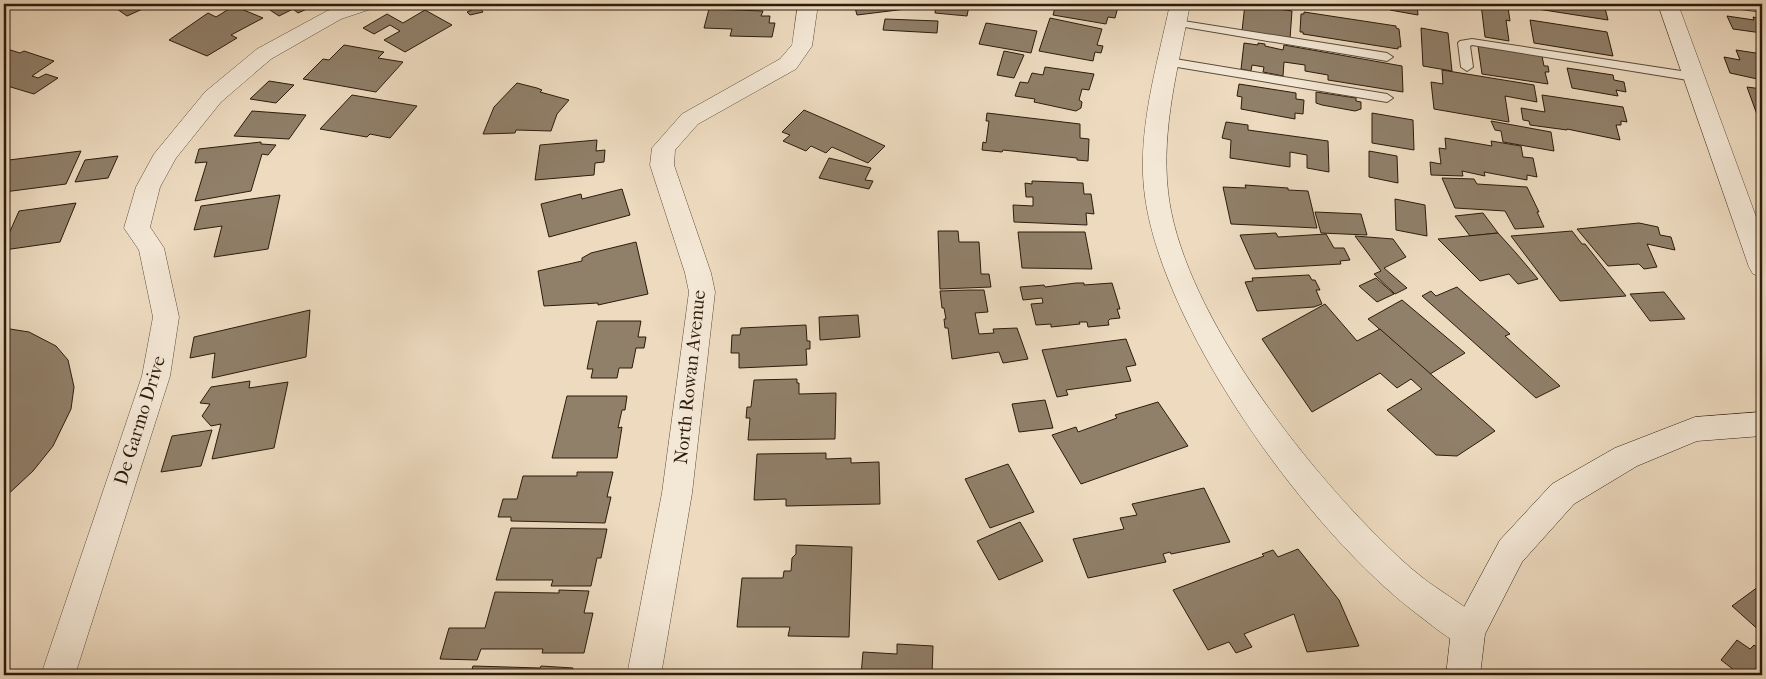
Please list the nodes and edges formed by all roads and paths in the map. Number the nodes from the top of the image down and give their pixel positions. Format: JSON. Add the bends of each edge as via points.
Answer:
{"nodes":[{"id":1,"x":367,"y":4,"type":"edge"},
{"id":2,"x":808,"y":4,"type":"edge"},
{"id":3,"x":1668,"y":4,"type":"edge"},
{"id":4,"x":1728,"y":4,"type":"edge"},
{"id":5,"x":1762,"y":9,"type":"edge"},
{"id":6,"x":1178,"y":14,"type":"edge"},
{"id":7,"x":1387,"y":57,"type":"dead end"},
{"id":8,"x":1169,"y":62,"type":"junction"},
{"id":9,"x":1466,"y":68,"type":"dead end"},
{"id":10,"x":1694,"y":77,"type":"junction"},
{"id":11,"x":1387,"y":98,"type":"dead end"},
{"id":12,"x":1762,"y":267,"type":"edge"},
{"id":13,"x":1762,"y":424,"type":"edge"},
{"id":14,"x":1468,"y":631,"type":"junction"},
{"id":15,"x":58,"y":675,"type":"edge"},
{"id":16,"x":644,"y":675,"type":"edge"},
{"id":17,"x":1463,"y":675,"type":"edge"}],
"edges":[{"from":1,"to":15,"type":"street","name":"De Garmo Drive","via":[[334,15],[264,54],[238,75],[213,97],[166,154],[148,187],[136,228],[151,248],[166,317],[156,376]]},
{"from":2,"to":16,"type":"street","name":"North Rowan Avenue","via":[[802,46],[788,64],[690,119],[664,148],[662,165],[702,292],[676,493]]},
{"from":3,"to":10,"type":"street"},
{"from":4,"to":5,"type":"lane"},
{"from":6,"to":7,"type":"lane"},
{"from":6,"to":8,"type":"street"},
{"from":8,"to":11,"type":"lane"},
{"from":8,"to":14,"type":"street","via":[[1156,132],[1156,192],[1176,266],[1194,307],[1217,350],[1269,430],[1332,510],[1397,577]]},
{"from":9,"to":10,"type":"lane","via":[[1464,43],[1472,42]]},
{"from":10,"to":12,"type":"street"},
{"from":13,"to":14,"type":"street","via":[[1695,429],[1626,457],[1563,494],[1511,551]]},
{"from":14,"to":17,"type":"street"}]}
